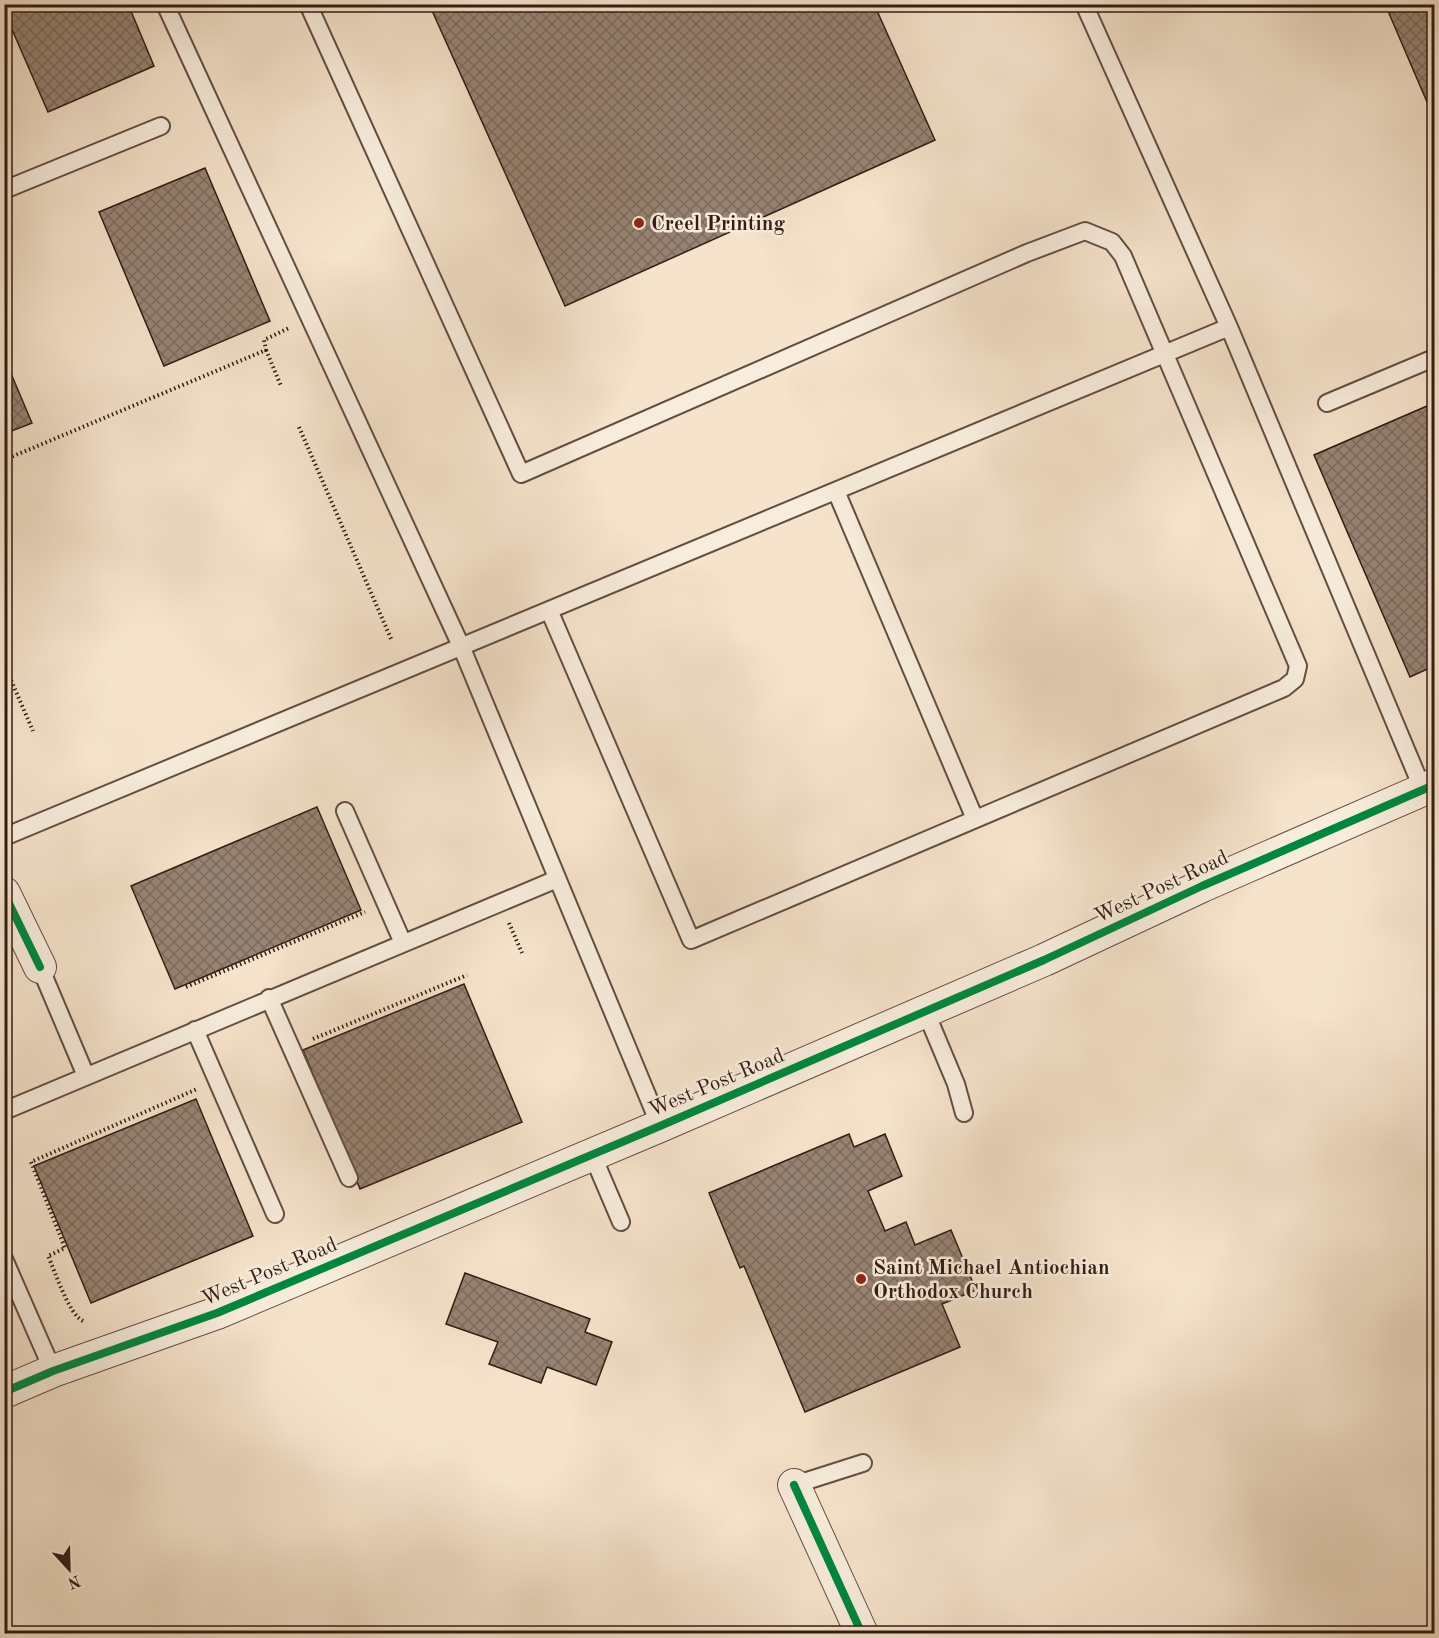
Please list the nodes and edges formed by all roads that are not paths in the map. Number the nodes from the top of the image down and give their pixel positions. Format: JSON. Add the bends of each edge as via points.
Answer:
{"nodes":[{"id":1,"x":165,"y":4,"type":"edge"},
{"id":2,"x":308,"y":4,"type":"edge"},
{"id":3,"x":1084,"y":4,"type":"edge"},
{"id":4,"x":161,"y":126,"type":"dead end"},
{"id":5,"x":4,"y":190,"type":"edge"},
{"id":6,"x":1229,"y":327,"type":"junction"},
{"id":7,"x":1165,"y":353,"type":"junction"},
{"id":8,"x":1434,"y":358,"type":"edge"},
{"id":9,"x":1327,"y":403,"type":"dead end"},
{"id":10,"x":836,"y":491,"type":"junction"},
{"id":11,"x":549,"y":610,"type":"junction"},
{"id":12,"x":461,"y":646,"type":"junction"},
{"id":13,"x":1429,"y":788,"type":"edge"},
{"id":14,"x":345,"y":811,"type":"dead end"},
{"id":15,"x":975,"y":819,"type":"junction"},
{"id":16,"x":4,"y":837,"type":"edge"},
{"id":17,"x":557,"y":879,"type":"junction"},
{"id":18,"x":4,"y":893,"type":"edge"},
{"id":19,"x":403,"y":943,"type":"junction"},
{"id":20,"x":40,"y":967,"type":"joint"},
{"id":21,"x":269,"y":998,"type":"junction"},
{"id":22,"x":925,"y":1010,"type":"junction"},
{"id":23,"x":195,"y":1030,"type":"junction"},
{"id":24,"x":86,"y":1076,"type":"junction"},
{"id":25,"x":4,"y":1111,"type":"edge"},
{"id":26,"x":964,"y":1113,"type":"dead end"},
{"id":27,"x":660,"y":1126,"type":"junction"},
{"id":28,"x":592,"y":1154,"type":"junction"},
{"id":29,"x":349,"y":1178,"type":"dead end"},
{"id":30,"x":275,"y":1215,"type":"dead end"},
{"id":31,"x":621,"y":1222,"type":"dead end"},
{"id":32,"x":4,"y":1259,"type":"edge"},
{"id":33,"x":52,"y":1371,"type":"junction"},
{"id":34,"x":4,"y":1392,"type":"edge"},
{"id":35,"x":863,"y":1463,"type":"dead end"},
{"id":36,"x":794,"y":1485,"type":"joint"},
{"id":37,"x":862,"y":1634,"type":"edge"}],
"edges":[{"from":1,"to":12,"type":"lane"},
{"from":2,"to":7,"type":"lane","via":[[521,474],[1085,231],[1112,242],[1123,256]]},
{"from":3,"to":6,"type":"lane"},
{"from":4,"to":5,"type":"lane"},
{"from":6,"to":7,"type":"lane"},
{"from":6,"to":13,"type":"lane"},
{"from":7,"to":10,"type":"lane"},
{"from":7,"to":15,"type":"lane","via":[[1298,666],[1295,679],[1284,688]]},
{"from":8,"to":9,"type":"lane"},
{"from":10,"to":11,"type":"lane"},
{"from":10,"to":15,"type":"lane"},
{"from":11,"to":12,"type":"lane"},
{"from":11,"to":15,"type":"lane","via":[[691,939]]},
{"from":12,"to":16,"type":"lane"},
{"from":12,"to":17,"type":"lane"},
{"from":13,"to":22,"type":"street","name":"West Post Road"},
{"from":14,"to":19,"type":"lane"},
{"from":17,"to":19,"type":"lane"},
{"from":17,"to":27,"type":"lane"},
{"from":18,"to":20,"type":"street"},
{"from":19,"to":21,"type":"lane"},
{"from":20,"to":24,"type":"lane"},
{"from":21,"to":23,"type":"lane"},
{"from":21,"to":29,"type":"lane"},
{"from":22,"to":26,"type":"lane"},
{"from":22,"to":27,"type":"street","name":"West Post Road"},
{"from":23,"to":24,"type":"lane"},
{"from":23,"to":30,"type":"lane"},
{"from":24,"to":25,"type":"lane"},
{"from":27,"to":28,"type":"street","name":"West Post Road"},
{"from":28,"to":31,"type":"lane"},
{"from":28,"to":33,"type":"street","name":"West Post Road","via":[[216,1313]]},
{"from":32,"to":33,"type":"lane"},
{"from":33,"to":34,"type":"street","name":"West Post Road"},
{"from":35,"to":36,"type":"lane"},
{"from":36,"to":37,"type":"street"}]}
